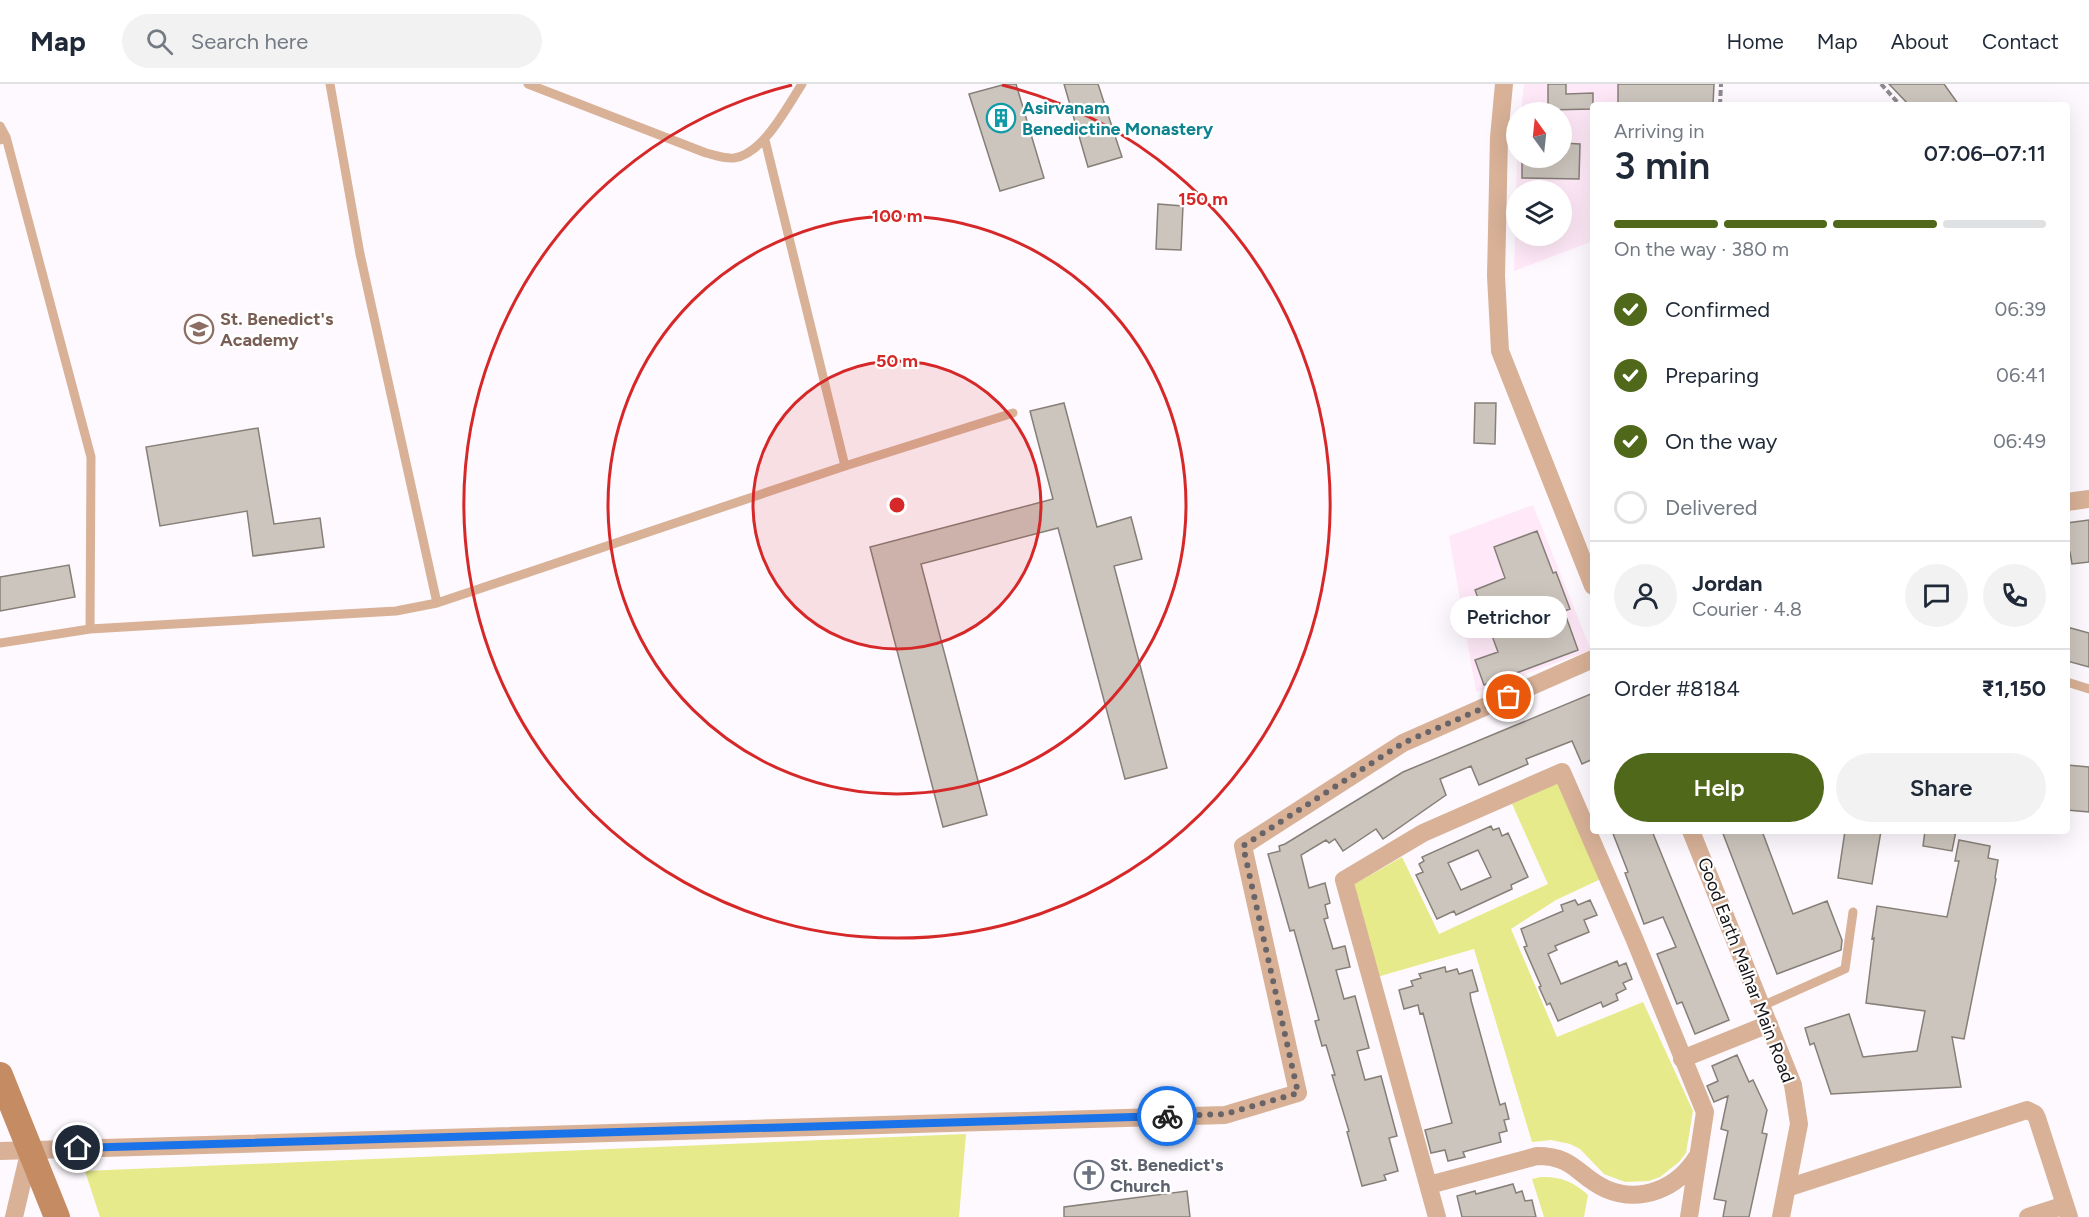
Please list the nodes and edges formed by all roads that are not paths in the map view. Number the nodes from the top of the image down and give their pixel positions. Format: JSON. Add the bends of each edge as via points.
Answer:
{"nodes":[{"id":1,"x":330,"y":84,"type":"edge"},
{"id":2,"x":528,"y":84,"type":"edge"},
{"id":3,"x":802,"y":84,"type":"edge"},
{"id":4,"x":1504,"y":84,"type":"edge"},
{"id":5,"x":0,"y":126,"type":"edge"},
{"id":6,"x":3,"y":139,"type":"edge"},
{"id":7,"x":765,"y":140,"type":"junction"},
{"id":8,"x":1013,"y":413,"type":"dead end"},
{"id":9,"x":845,"y":466,"type":"junction"},
{"id":10,"x":2089,"y":500,"type":"edge"},
{"id":11,"x":2070,"y":502,"type":"edge"},
{"id":12,"x":1590,"y":578,"type":"edge"},
{"id":13,"x":437,"y":603,"type":"junction"},
{"id":14,"x":90,"y":629,"type":"junction"},
{"id":15,"x":0,"y":643,"type":"edge"},
{"id":16,"x":1590,"y":661,"type":"edge"},
{"id":17,"x":2070,"y":683,"type":"edge"},
{"id":18,"x":2089,"y":688,"type":"edge"},
{"id":19,"x":1692,"y":834,"type":"edge"},
{"id":20,"x":1853,"y":912,"type":"dead end"},
{"id":21,"x":1762,"y":1006,"type":"junction"},
{"id":22,"x":1769,"y":1024,"type":"junction"},
{"id":23,"x":1682,"y":1059,"type":"junction"},
{"id":24,"x":0,"y":1075,"type":"edge"},
{"id":25,"x":30,"y":1149,"type":"junction"},
{"id":26,"x":0,"y":1151,"type":"edge"},
{"id":27,"x":1698,"y":1156,"type":"junction"},
{"id":28,"x":1429,"y":1185,"type":"junction"},
{"id":29,"x":1787,"y":1188,"type":"junction"},
{"id":30,"x":2067,"y":1211,"type":"edge"},
{"id":31,"x":14,"y":1217,"type":"edge"},
{"id":32,"x":57,"y":1217,"type":"edge"},
{"id":33,"x":1437,"y":1217,"type":"edge"},
{"id":34,"x":1689,"y":1217,"type":"edge"},
{"id":35,"x":1781,"y":1217,"type":"edge"},
{"id":36,"x":2028,"y":1217,"type":"edge"}],
"edges":[{"from":1,"to":13,"type":"lane","via":[[360,254]]},
{"from":2,"to":7,"type":"lane","via":[[706,153],[733,158]]},
{"from":3,"to":7,"type":"lane"},
{"from":4,"to":12,"type":"street","via":[[1496,276],[1500,351]]},
{"from":5,"to":6,"type":"lane"},
{"from":6,"to":14,"type":"lane","via":[[91,457]]},
{"from":7,"to":9,"type":"lane"},
{"from":8,"to":9,"type":"lane"},
{"from":9,"to":13,"type":"lane"},
{"from":10,"to":11,"type":"street"},
{"from":13,"to":14,"type":"lane","via":[[396,611]]},
{"from":14,"to":15,"type":"lane"},
{"from":16,"to":25,"type":"street","via":[[1403,743],[1243,846],[1298,1093],[1225,1114]]},
{"from":17,"to":18,"type":"lane"},
{"from":19,"to":21,"type":"street","name":"Good Earth Malhar Main Road"},
{"from":20,"to":21,"type":"lane","via":[[1845,969]]},
{"from":21,"to":22,"type":"street","name":"Good Earth Malhar Main Road"},
{"from":22,"to":23,"type":"street"},
{"from":22,"to":29,"type":"street","name":"Good Earth Malhar Main Road","via":[[1792,1085],[1799,1124]]},
{"from":23,"to":27,"type":"street","via":[[1705,1112]]},
{"from":23,"to":28,"type":"street","via":[[1562,772],[1424,833],[1344,880]]},
{"from":24,"to":25,"type":"street"},
{"from":25,"to":26,"type":"street"},
{"from":25,"to":31,"type":"street"},
{"from":25,"to":32,"type":"street"},
{"from":27,"to":28,"type":"street","via":[[1672,1184],[1634,1195],[1606,1189],[1567,1162],[1548,1156]]},
{"from":27,"to":34,"type":"street"},
{"from":28,"to":33,"type":"street"},
{"from":29,"to":30,"type":"street","via":[[2027,1110],[2037,1118]]},
{"from":29,"to":35,"type":"street","name":"Good Earth Malhar Main Road"},
{"from":30,"to":36,"type":"street"}]}
